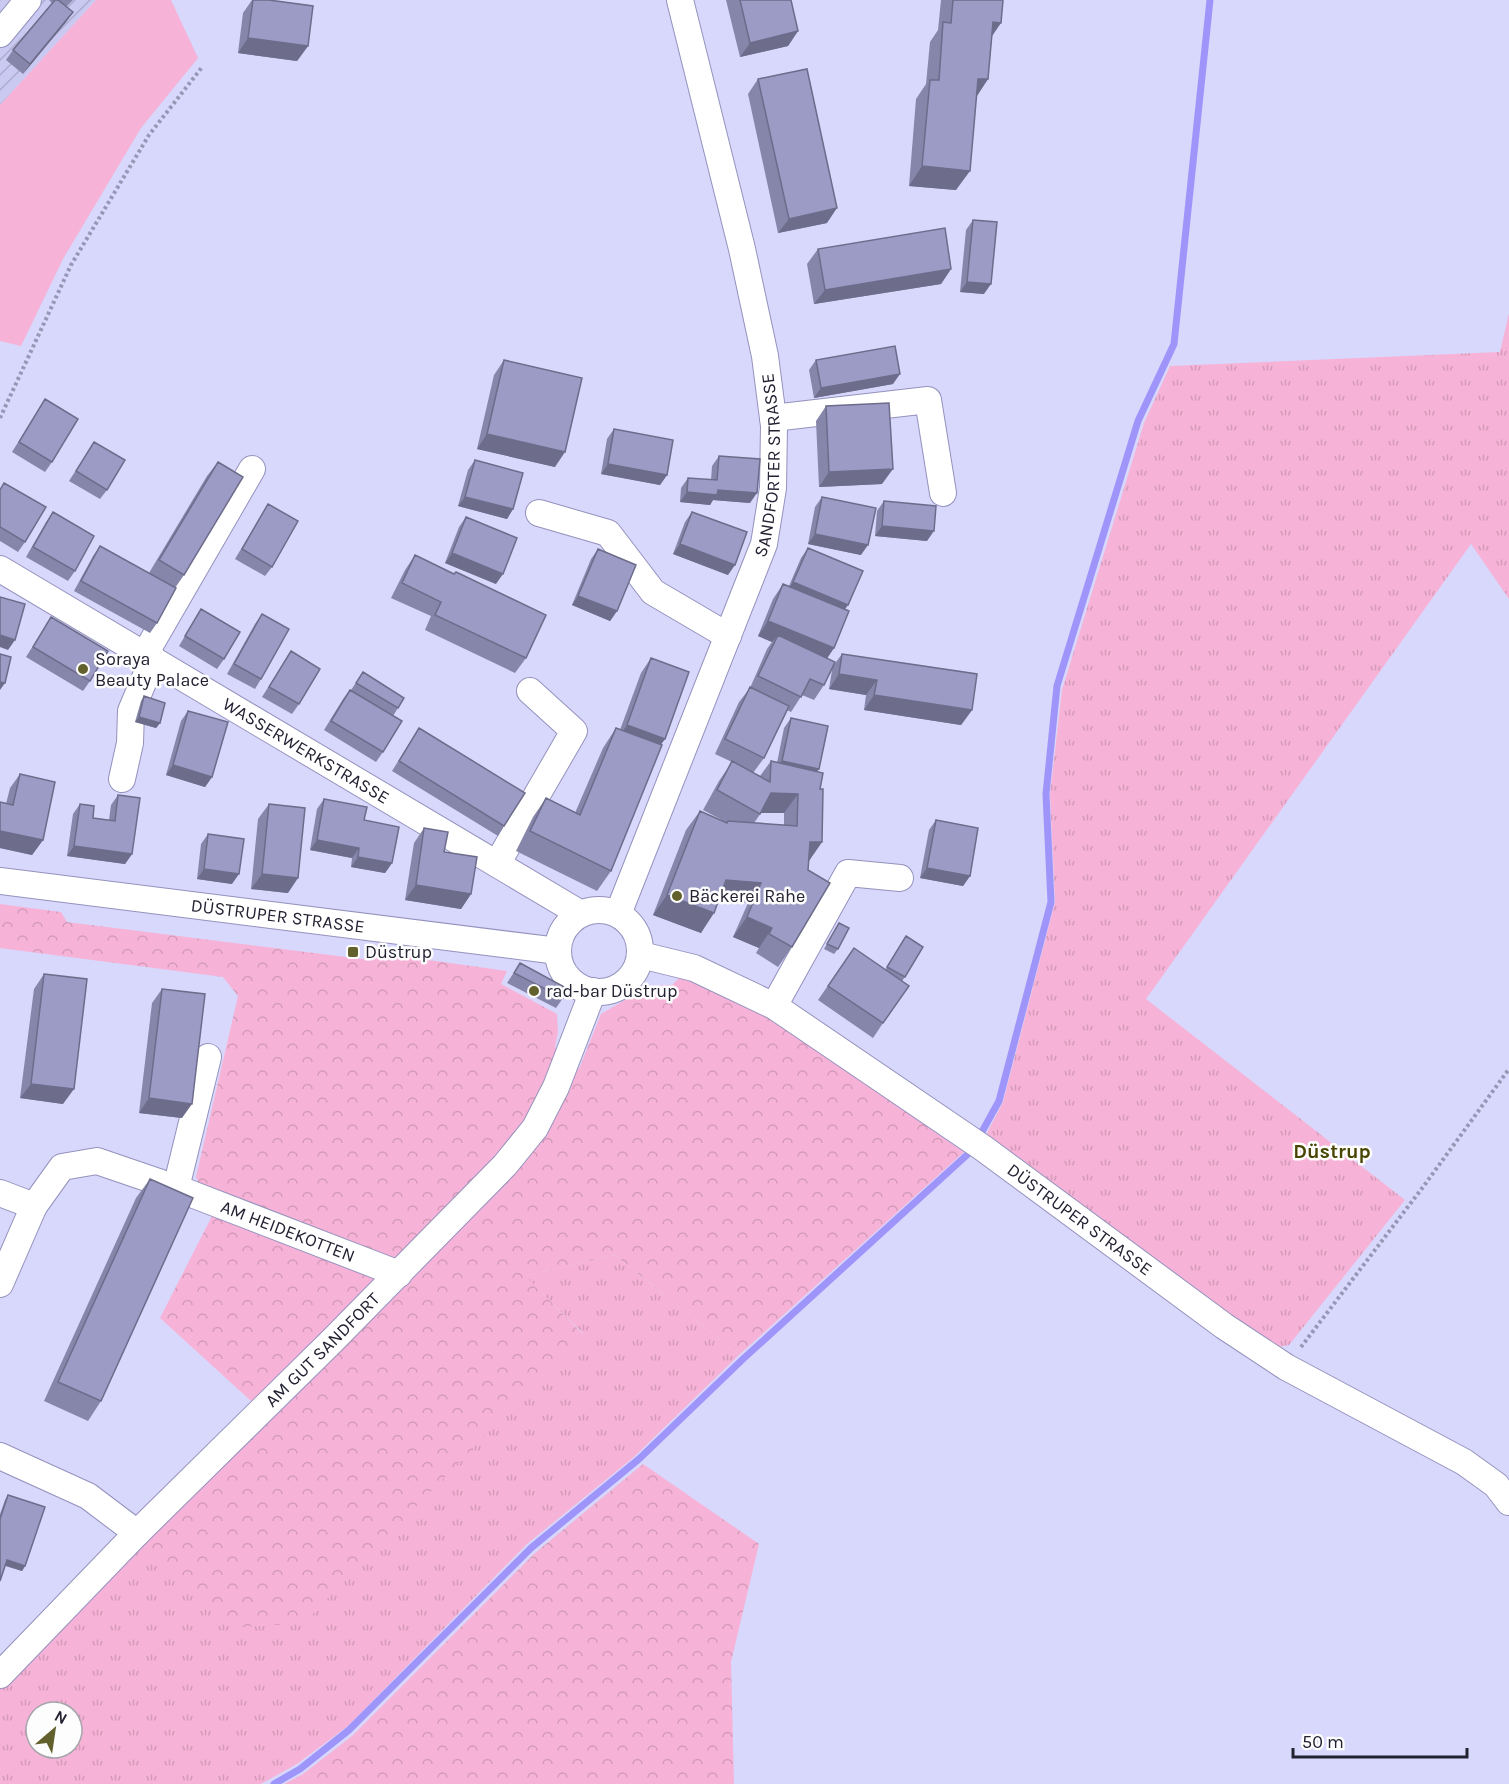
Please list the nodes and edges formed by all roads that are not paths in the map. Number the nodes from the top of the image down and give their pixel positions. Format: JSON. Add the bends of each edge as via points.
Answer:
{"nodes":[{"id":1,"x":28,"y":0,"type":"edge"},
{"id":2,"x":680,"y":0,"type":"edge"},
{"id":3,"x":0,"y":34,"type":"edge"},
{"id":4,"x":773,"y":418,"type":"junction"},
{"id":5,"x":252,"y":469,"type":"dead end"},
{"id":6,"x":943,"y":493,"type":"dead end"},
{"id":7,"x":539,"y":513,"type":"dead end"},
{"id":8,"x":0,"y":569,"type":"edge"},
{"id":9,"x":728,"y":636,"type":"junction"},
{"id":10,"x":149,"y":657,"type":"junction"},
{"id":11,"x":530,"y":691,"type":"dead end"},
{"id":12,"x":122,"y":779,"type":"dead end"},
{"id":13,"x":497,"y":864,"type":"junction"},
{"id":14,"x":900,"y":878,"type":"dead end"},
{"id":15,"x":0,"y":880,"type":"edge"},
{"id":16,"x":580,"y":914,"type":"junction"},
{"id":17,"x":618,"y":914,"type":"junction"},
{"id":18,"x":558,"y":951,"type":"junction"},
{"id":19,"x":641,"y":956,"type":"junction"},
{"id":20,"x":593,"y":991,"type":"junction"},
{"id":21,"x":774,"y":1006,"type":"junction"},
{"id":22,"x":208,"y":1058,"type":"dead end"},
{"id":23,"x":176,"y":1188,"type":"junction"},
{"id":24,"x":0,"y":1193,"type":"edge"},
{"id":25,"x":34,"y":1206,"type":"junction"},
{"id":26,"x":399,"y":1274,"type":"junction"},
{"id":27,"x":0,"y":1284,"type":"edge"},
{"id":28,"x":0,"y":1456,"type":"edge"},
{"id":29,"x":1509,"y":1502,"type":"edge"},
{"id":30,"x":137,"y":1533,"type":"junction"},
{"id":31,"x":0,"y":1675,"type":"edge"}],
"edges":[{"from":1,"to":3,"type":"street"},
{"from":2,"to":4,"type":"street","name":"SANDFORTER STRASSE","via":[[742,249],[765,356]]},
{"from":4,"to":6,"type":"street","via":[[928,400]]},
{"from":4,"to":9,"type":"street","name":"SANDFORTER STRASSE","via":[[773,488],[764,544]]},
{"from":5,"to":10,"type":"street"},
{"from":7,"to":9,"type":"street","via":[[608,533],[653,592]]},
{"from":8,"to":10,"type":"street","name":"WASSERWERKSTRASSE"},
{"from":9,"to":17,"type":"street","name":"SANDFORTER STRASSE"},
{"from":10,"to":12,"type":"street","via":[[131,711],[130,743]]},
{"from":10,"to":13,"type":"street","name":"WASSERWERKSTRASSE"},
{"from":11,"to":13,"type":"street","via":[[574,731]]},
{"from":13,"to":16,"type":"street","name":"WASSERWERKSTRASSE"},
{"from":14,"to":21,"type":"street","via":[[848,873]]},
{"from":15,"to":18,"type":"street","name":"DÜSTRUPER STRASSE"},
{"from":16,"to":17,"type":"street","via":[[606,910]]},
{"from":16,"to":18,"type":"street","via":[[564,929]]},
{"from":17,"to":19,"type":"street","via":[[636,931]]},
{"from":18,"to":20,"type":"street","via":[[564,973],[582,988]]},
{"from":19,"to":20,"type":"street","via":[[629,979],[612,989]]},
{"from":19,"to":21,"type":"street","name":"DÜSTRUPER STRASSE","via":[[694,968]]},
{"from":20,"to":26,"type":"street","name":"AM GUT SANDFORT","via":[[556,1087],[535,1128],[505,1165]]},
{"from":21,"to":29,"type":"street","name":"DÜSTRUPER STRASSE","via":[[975,1143],[1224,1326],[1286,1367],[1464,1462],[1496,1485]]},
{"from":22,"to":23,"type":"street"},
{"from":23,"to":25,"type":"street","name":"AM HEIDEKOTTEN","via":[[97,1161],[62,1167]]},
{"from":23,"to":26,"type":"street","name":"AM HEIDEKOTTEN"},
{"from":24,"to":25,"type":"street"},
{"from":25,"to":27,"type":"street","name":"AM HEIDEKOTTEN"},
{"from":26,"to":30,"type":"street","name":"AM GUT SANDFORT"},
{"from":28,"to":30,"type":"street","via":[[88,1496]]},
{"from":30,"to":31,"type":"street","name":"AM GUT SANDFORT"}]}
